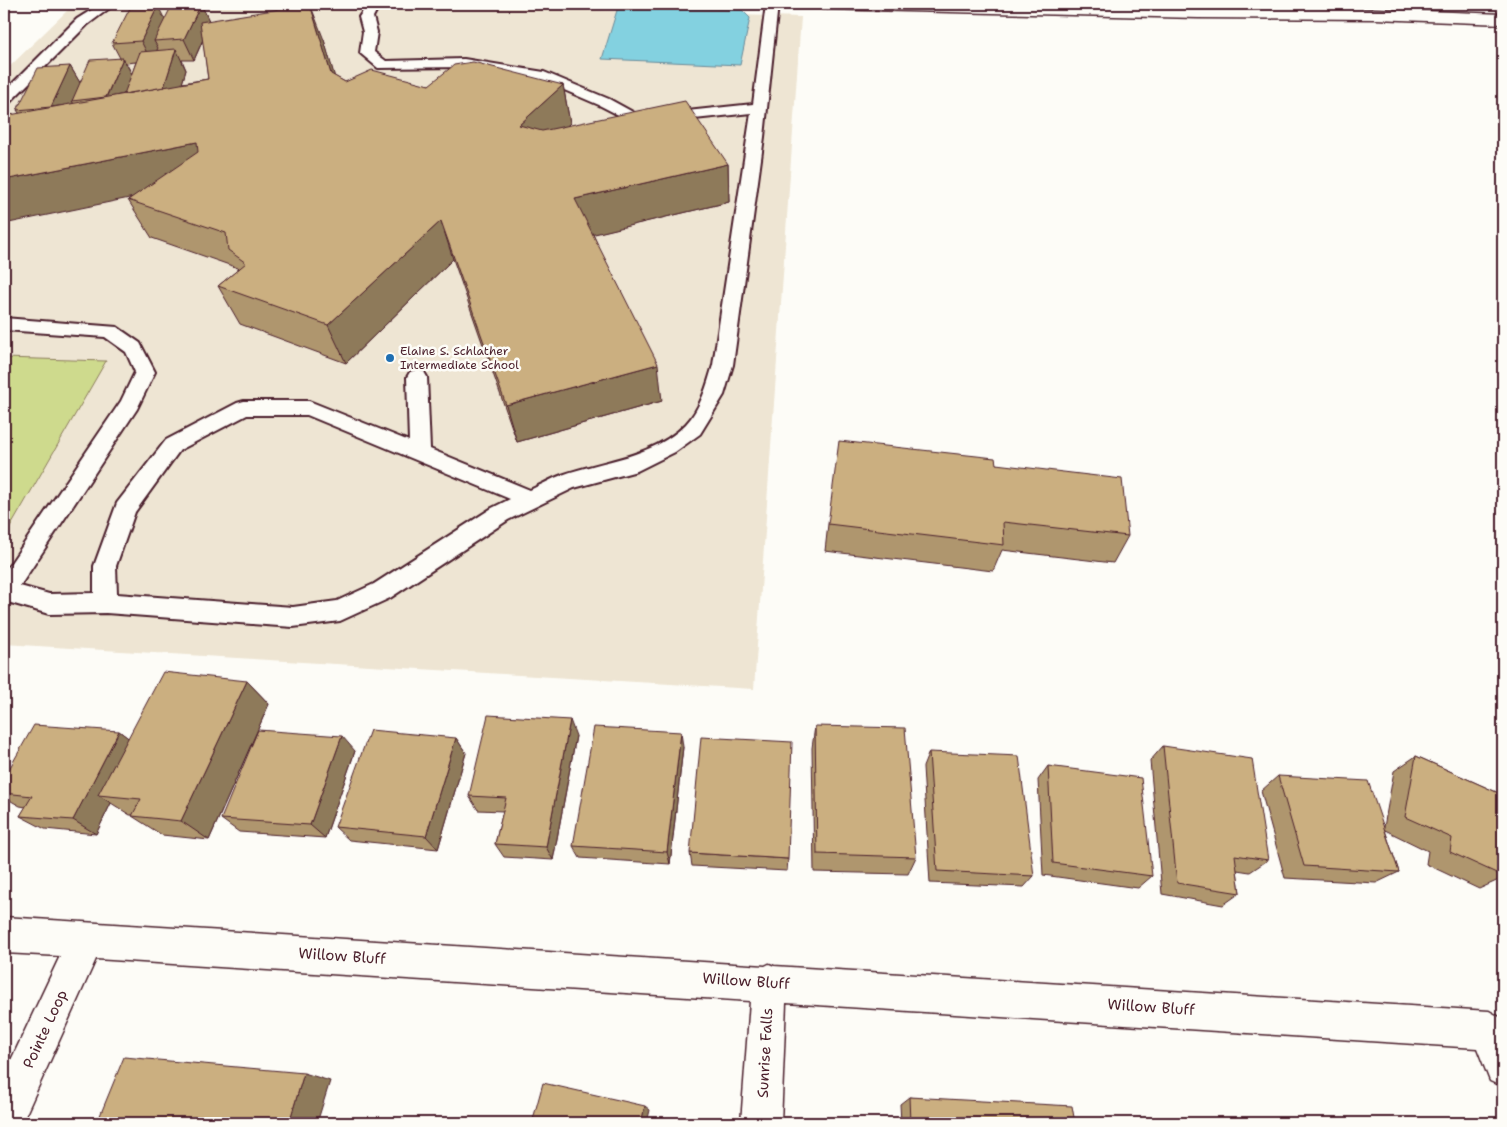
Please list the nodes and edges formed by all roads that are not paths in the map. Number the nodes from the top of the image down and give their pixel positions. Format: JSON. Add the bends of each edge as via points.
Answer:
{"nodes":[{"id":1,"x":109,"y":4,"type":"edge"},
{"id":2,"x":374,"y":4,"type":"edge"},
{"id":3,"x":772,"y":4,"type":"edge"},
{"id":4,"x":823,"y":4,"type":"edge"},
{"id":5,"x":1503,"y":5,"type":"edge"},
{"id":6,"x":1376,"y":14,"type":"junction"},
{"id":7,"x":1503,"y":19,"type":"edge"},
{"id":8,"x":4,"y":100,"type":"edge"},
{"id":9,"x":758,"y":108,"type":"junction"},
{"id":10,"x":4,"y":324,"type":"edge"},
{"id":11,"x":417,"y":377,"type":"dead end"},
{"id":12,"x":420,"y":452,"type":"junction"},
{"id":13,"x":531,"y":499,"type":"junction"},
{"id":14,"x":4,"y":591,"type":"edge"},
{"id":15,"x":106,"y":603,"type":"junction"},
{"id":16,"x":4,"y":935,"type":"edge"},
{"id":17,"x":86,"y":940,"type":"junction"},
{"id":18,"x":769,"y":982,"type":"junction"},
{"id":19,"x":1503,"y":1068,"type":"edge"},
{"id":20,"x":4,"y":1118,"type":"edge"},
{"id":21,"x":762,"y":1123,"type":"edge"}],
"edges":[{"from":1,"to":8,"type":"lane","via":[[82,22]]},
{"from":2,"to":9,"type":"lane","via":[[366,17],[370,32],[367,52],[383,65],[464,63],[544,76],[638,121]]},
{"from":3,"to":9,"type":"lane"},
{"from":4,"to":6,"type":"street","via":[[1198,14]]},
{"from":5,"to":6,"type":"street"},
{"from":6,"to":7,"type":"street"},
{"from":9,"to":13,"type":"lane","via":[[723,365],[714,395],[694,430],[630,466],[568,481]]},
{"from":10,"to":14,"type":"lane","via":[[110,331],[133,348],[145,372],[130,404]]},
{"from":11,"to":12,"type":"lane"},
{"from":12,"to":13,"type":"lane"},
{"from":12,"to":15,"type":"lane","via":[[310,408],[244,408],[173,445],[125,509],[105,566]]},
{"from":13,"to":15,"type":"lane","via":[[500,514],[382,591],[340,611],[293,617]]},
{"from":14,"to":15,"type":"lane","via":[[49,604]]},
{"from":16,"to":17,"type":"street","name":"Willow Bluff"},
{"from":17,"to":18,"type":"street","name":"Willow Bluff"},
{"from":17,"to":20,"type":"street","name":"Pointe Loop"},
{"from":18,"to":19,"type":"street","name":"Willow Bluff","via":[[1489,1030]]},
{"from":18,"to":21,"type":"street","name":"Sunrise Falls"}]}
